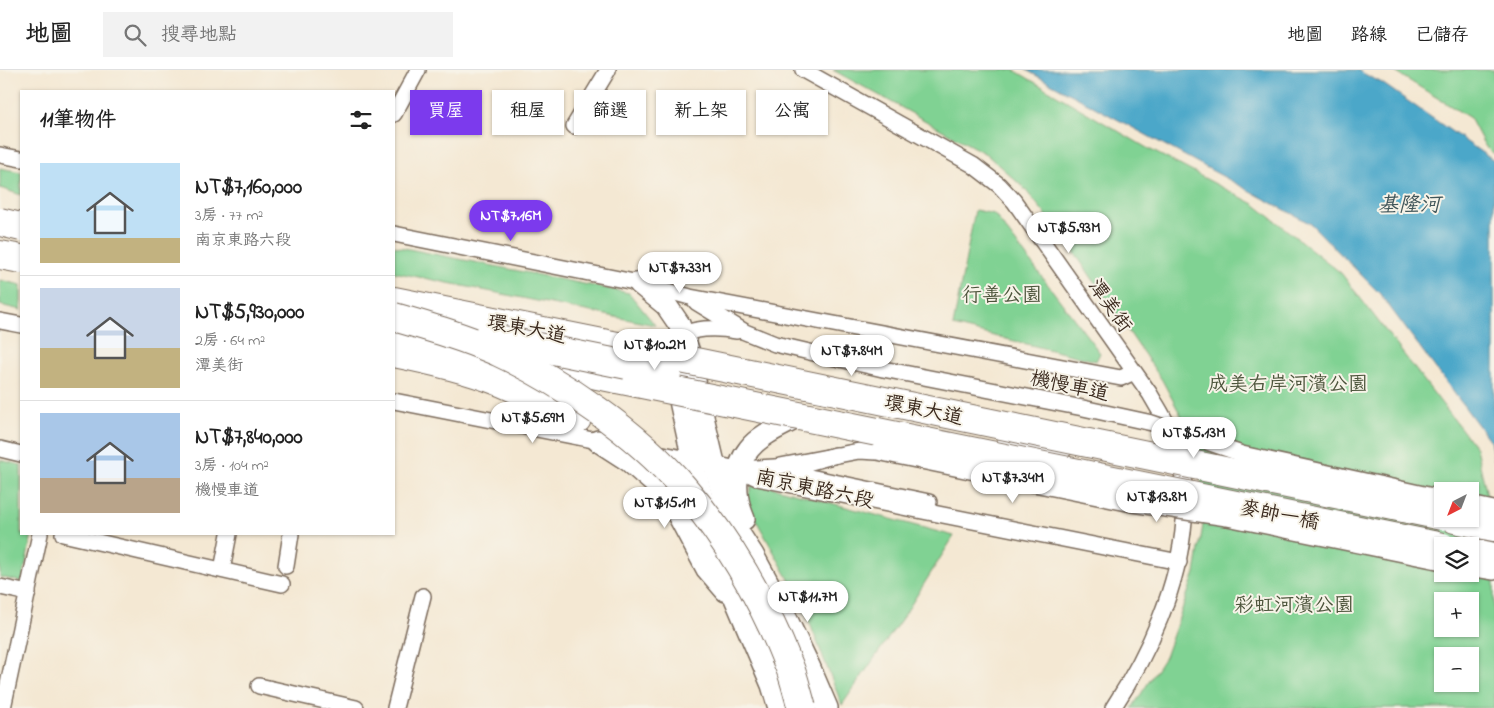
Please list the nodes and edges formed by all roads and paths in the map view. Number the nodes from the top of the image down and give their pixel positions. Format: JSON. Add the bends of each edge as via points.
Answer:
{"nodes":[{"id":1,"x":418,"y":70,"type":"edge"},
{"id":2,"x":608,"y":70,"type":"edge"},
{"id":3,"x":803,"y":70,"type":"edge"},
{"id":4,"x":596,"y":90,"type":"edge"},
{"id":5,"x":395,"y":112,"type":"edge"},
{"id":6,"x":0,"y":155,"type":"edge"},
{"id":7,"x":20,"y":159,"type":"edge"},
{"id":8,"x":0,"y":210,"type":"edge"},
{"id":9,"x":20,"y":214,"type":"edge"},
{"id":10,"x":0,"y":216,"type":"edge"},
{"id":11,"x":0,"y":222,"type":"edge"},
{"id":12,"x":20,"y":227,"type":"edge"},
{"id":13,"x":20,"y":228,"type":"edge"},
{"id":14,"x":395,"y":234,"type":"edge"},
{"id":15,"x":0,"y":236,"type":"edge"},
{"id":16,"x":20,"y":241,"type":"edge"},
{"id":17,"x":0,"y":255,"type":"edge"},
{"id":18,"x":20,"y":259,"type":"edge"},
{"id":19,"x":0,"y":261,"type":"edge"},
{"id":20,"x":20,"y":266,"type":"edge"},
{"id":21,"x":639,"y":283,"type":"junction"},
{"id":22,"x":395,"y":289,"type":"edge"},
{"id":23,"x":690,"y":298,"type":"junction"},
{"id":24,"x":395,"y":302,"type":"edge"},
{"id":25,"x":395,"y":317,"type":"edge"},
{"id":26,"x":395,"y":317,"type":"edge"},
{"id":27,"x":0,"y":321,"type":"edge"},
{"id":28,"x":20,"y":326,"type":"edge"},
{"id":29,"x":745,"y":332,"type":"junction"},
{"id":30,"x":395,"y":334,"type":"edge"},
{"id":31,"x":395,"y":339,"type":"edge"},
{"id":32,"x":680,"y":341,"type":"junction"},
{"id":33,"x":395,"y":353,"type":"edge"},
{"id":34,"x":1134,"y":372,"type":"junction"},
{"id":35,"x":688,"y":395,"type":"junction"},
{"id":36,"x":395,"y":400,"type":"edge"},
{"id":37,"x":886,"y":403,"type":"dead end"},
{"id":38,"x":798,"y":417,"type":"junction"},
{"id":39,"x":598,"y":441,"type":"junction"},
{"id":40,"x":879,"y":443,"type":"junction"},
{"id":41,"x":1010,"y":443,"type":"junction"},
{"id":42,"x":1101,"y":446,"type":"junction"},
{"id":43,"x":0,"y":450,"type":"edge"},
{"id":44,"x":20,"y":454,"type":"edge"},
{"id":45,"x":836,"y":455,"type":"junction"},
{"id":46,"x":704,"y":461,"type":"junction"},
{"id":47,"x":738,"y":468,"type":"junction"},
{"id":48,"x":1089,"y":476,"type":"junction"},
{"id":49,"x":1434,"y":496,"type":"edge"},
{"id":50,"x":1479,"y":506,"type":"edge"},
{"id":51,"x":1494,"y":509,"type":"edge"},
{"id":52,"x":1434,"y":514,"type":"edge"},
{"id":53,"x":1479,"y":524,"type":"edge"},
{"id":54,"x":1479,"y":524,"type":"edge"},
{"id":55,"x":1494,"y":527,"type":"edge"},
{"id":56,"x":40,"y":535,"type":"edge"},
{"id":57,"x":67,"y":535,"type":"edge"},
{"id":58,"x":229,"y":535,"type":"edge"},
{"id":59,"x":291,"y":535,"type":"edge"},
{"id":60,"x":1434,"y":544,"type":"edge"},
{"id":61,"x":1479,"y":553,"type":"edge"},
{"id":62,"x":753,"y":556,"type":"junction"},
{"id":63,"x":1494,"y":556,"type":"edge"},
{"id":64,"x":1180,"y":558,"type":"junction"},
{"id":65,"x":1434,"y":560,"type":"edge"},
{"id":66,"x":286,"y":566,"type":"dead end"},
{"id":67,"x":222,"y":570,"type":"junction"},
{"id":68,"x":1479,"y":570,"type":"edge"},
{"id":69,"x":1494,"y":572,"type":"edge"},
{"id":70,"x":282,"y":584,"type":"dead end"},
{"id":71,"x":0,"y":587,"type":"edge"},
{"id":72,"x":28,"y":593,"type":"junction"},
{"id":73,"x":423,"y":596,"type":"dead end"},
{"id":74,"x":738,"y":604,"type":"junction"},
{"id":75,"x":259,"y":686,"type":"dead end"},
{"id":76,"x":3,"y":708,"type":"edge"},
{"id":77,"x":356,"y":708,"type":"edge"},
{"id":78,"x":395,"y":708,"type":"edge"},
{"id":79,"x":780,"y":708,"type":"edge"},
{"id":80,"x":787,"y":708,"type":"edge"},
{"id":81,"x":802,"y":708,"type":"edge"},
{"id":82,"x":827,"y":708,"type":"edge"},
{"id":83,"x":1113,"y":708,"type":"edge"}],
"edges":[{"from":1,"to":5,"type":"street"},
{"from":2,"to":4,"type":"street"},
{"from":3,"to":34,"type":"street","name":"潭美街","via":[[973,165],[999,184]]},
{"from":6,"to":7,"type":"street"},
{"from":8,"to":9,"type":"main road"},
{"from":10,"to":12,"type":"highway"},
{"from":11,"to":13,"type":"highway","bridge":true},
{"from":14,"to":21,"type":"street"},
{"from":15,"to":16,"type":"highway"},
{"from":17,"to":18,"type":"highway"},
{"from":19,"to":20,"type":"main road"},
{"from":21,"to":23,"type":"street"},
{"from":21,"to":32,"type":"main road","via":[[666,305],[678,324]]},
{"from":22,"to":32,"type":"main road"},
{"from":23,"to":29,"type":"street","name":"機慢車道"},
{"from":23,"to":34,"type":"street","via":[[1121,378]]},
{"from":24,"to":42,"type":"highway","name":"環東大道","bridge":true},
{"from":25,"to":41,"type":"highway","bridge":true},
{"from":26,"to":81,"type":"highway","bridge":true,"via":[[449,333],[543,375],[583,401],[654,457],[716,528],[743,569],[787,661]]},
{"from":27,"to":28,"type":"street"},
{"from":29,"to":32,"type":"street","name":"機慢車道","via":[[718,328]]},
{"from":29,"to":49,"type":"street","name":"機慢車道","bridge":true,"via":[[775,344],[883,369],[1143,421],[1242,454]]},
{"from":30,"to":48,"type":"highway","name":"環東大道","bridge":true},
{"from":31,"to":35,"type":"main road"},
{"from":32,"to":35,"type":"main road"},
{"from":32,"to":37,"type":"main road","via":[[810,386]]},
{"from":33,"to":80,"type":"highway","via":[[497,380],[577,419],[620,451],[692,524],[726,574],[756,628]]},
{"from":34,"to":64,"type":"street","name":"潭美街","via":[[1168,427],[1181,465],[1186,501]]},
{"from":35,"to":38,"type":"main road"},
{"from":35,"to":46,"type":"main road"},
{"from":36,"to":39,"type":"street","name":"南京東路六段"},
{"from":38,"to":40,"type":"main road"},
{"from":38,"to":47,"type":"main road","via":[[763,437],[750,449]]},
{"from":39,"to":46,"type":"street","name":"南京東路六段"},
{"from":39,"to":74,"type":"main road","via":[[653,482],[675,509],[706,570]]},
{"from":40,"to":45,"type":"street"},
{"from":40,"to":65,"type":"street","bridge":true,"via":[[1132,504],[1227,518]]},
{"from":41,"to":42,"type":"highway","bridge":true},
{"from":41,"to":48,"type":"highway","bridge":true},
{"from":42,"to":52,"type":"highway","name":"麥帥一橋","bridge":true},
{"from":43,"to":44,"type":"street"},
{"from":45,"to":47,"type":"street","via":[[775,467]]},
{"from":45,"to":64,"type":"street","via":[[800,465],[798,470],[806,476]]},
{"from":46,"to":47,"type":"street","name":"南京東路六段"},
{"from":46,"to":62,"type":"main road","via":[[729,518]]},
{"from":46,"to":74,"type":"main road","via":[[717,556]]},
{"from":47,"to":62,"type":"main road","via":[[736,486],[740,511],[749,531]]},
{"from":47,"to":64,"type":"street","name":"南京東路六段","via":[[757,478]]},
{"from":48,"to":60,"type":"highway","name":"麥帥一橋","bridge":true},
{"from":50,"to":51,"type":"street"},
{"from":53,"to":55,"type":"main road"},
{"from":54,"to":55,"type":"highway"},
{"from":56,"to":72,"type":"street"},
{"from":57,"to":67,"type":"street"},
{"from":58,"to":67,"type":"street"},
{"from":59,"to":66,"type":"street"},
{"from":61,"to":63,"type":"highway"},
{"from":62,"to":82,"type":"main road"},
{"from":64,"to":83,"type":"street","name":"潭美街","via":[[1155,629]]},
{"from":67,"to":70,"type":"street"},
{"from":68,"to":69,"type":"street"},
{"from":71,"to":72,"type":"street"},
{"from":72,"to":76,"type":"street"},
{"from":73,"to":78,"type":"street"},
{"from":74,"to":79,"type":"main road"},
{"from":75,"to":77,"type":"street"}]}
